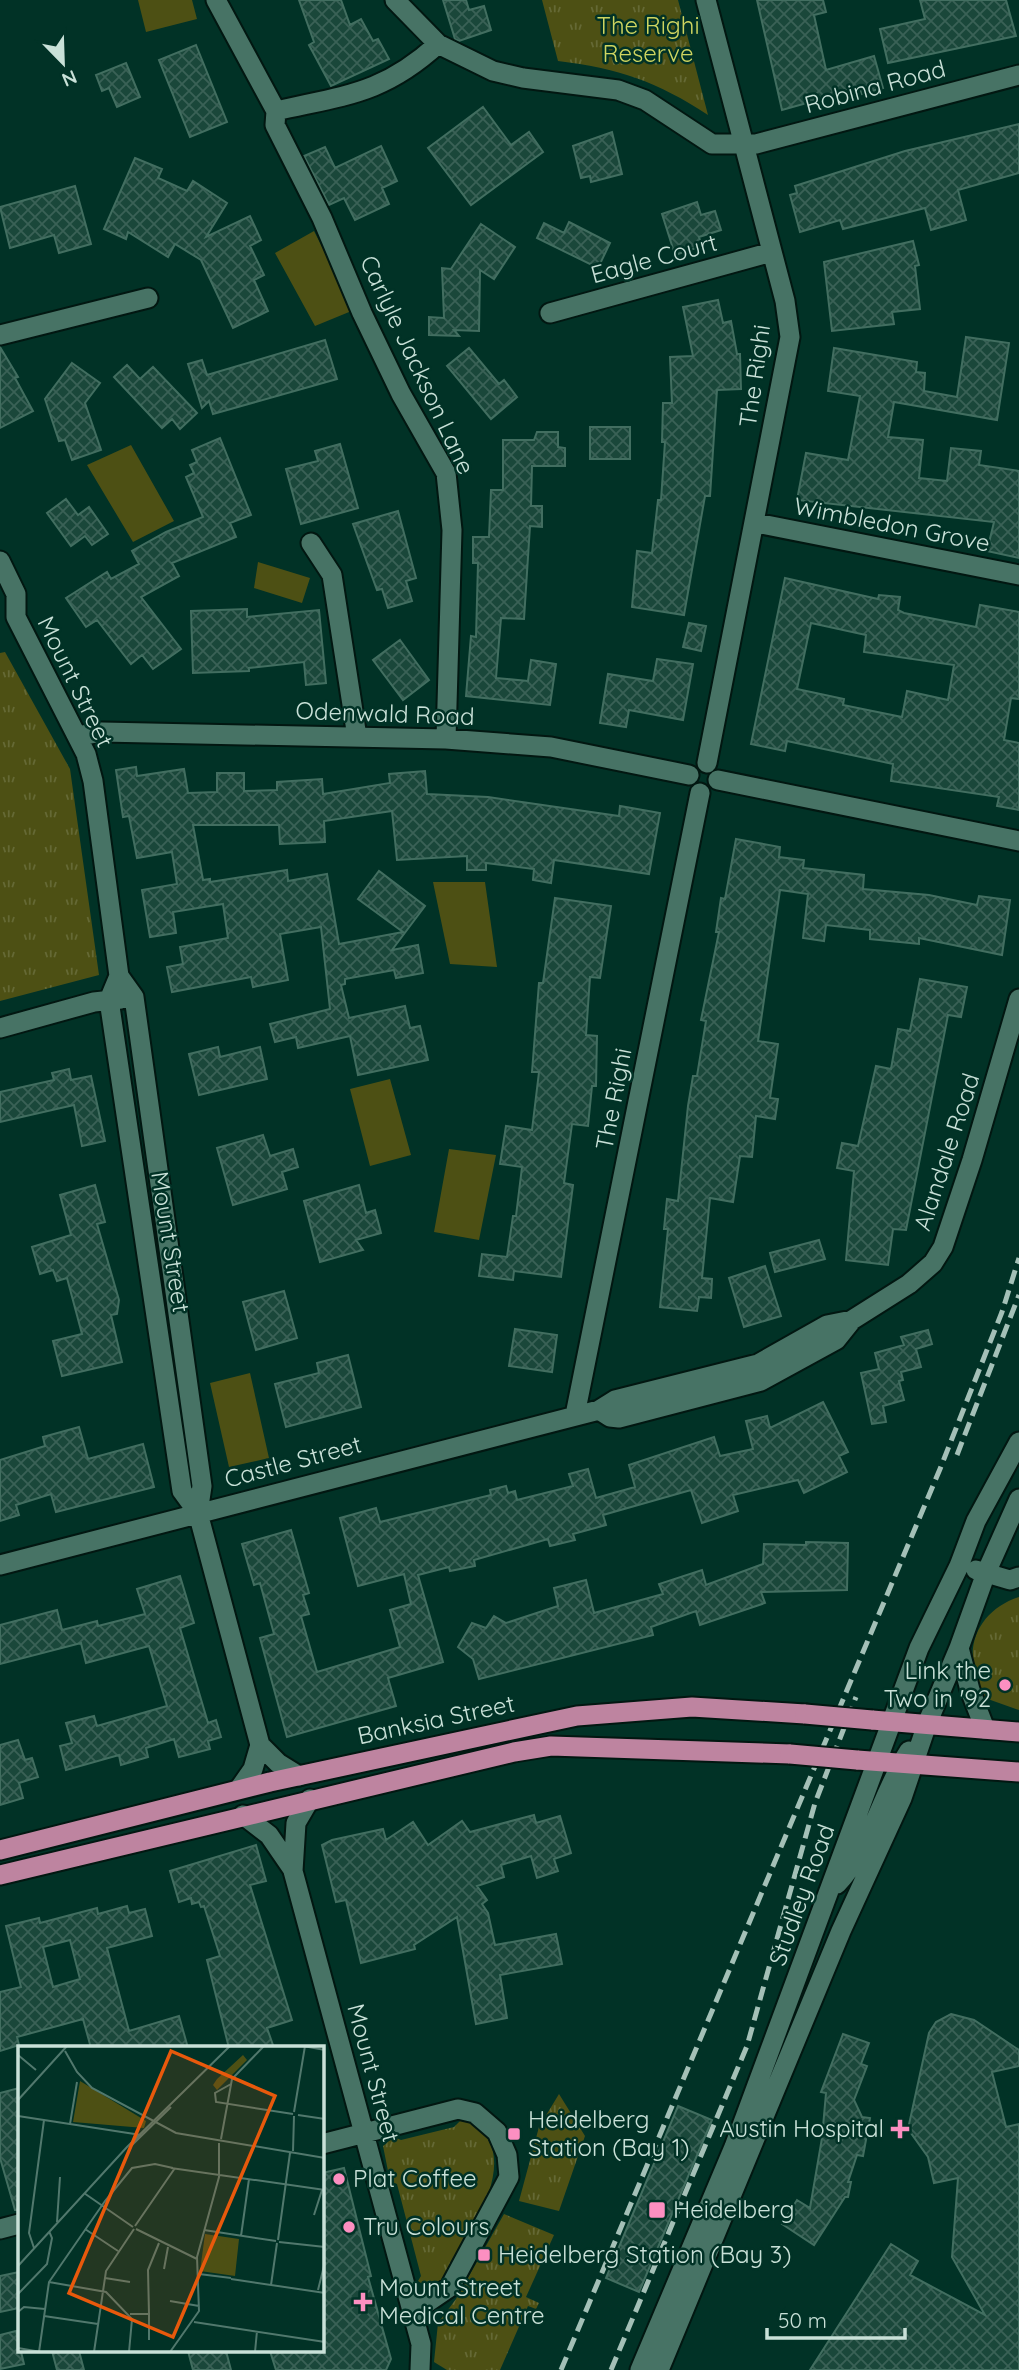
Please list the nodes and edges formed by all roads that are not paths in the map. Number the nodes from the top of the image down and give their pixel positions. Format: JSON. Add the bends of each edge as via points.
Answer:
{"nodes":[{"id":1,"x":216,"y":0,"type":"edge"},
{"id":2,"x":395,"y":0,"type":"edge"},
{"id":3,"x":706,"y":0,"type":"edge"},
{"id":4,"x":438,"y":44,"type":"junction"},
{"id":5,"x":1019,"y":75,"type":"edge"},
{"id":6,"x":276,"y":111,"type":"junction"},
{"id":7,"x":744,"y":144,"type":"junction"},
{"id":8,"x":772,"y":252,"type":"junction"},
{"id":9,"x":148,"y":298,"type":"dead end"},
{"id":10,"x":550,"y":313,"type":"dead end"},
{"id":11,"x":0,"y":335,"type":"edge"},
{"id":12,"x":756,"y":523,"type":"junction"},
{"id":13,"x":311,"y":543,"type":"dead end"},
{"id":14,"x":0,"y":561,"type":"edge"},
{"id":15,"x":1019,"y":575,"type":"edge"},
{"id":16,"x":5,"y":617,"type":"edge"},
{"id":17,"x":77,"y":736,"type":"junction"},
{"id":18,"x":357,"y":737,"type":"junction"},
{"id":19,"x":446,"y":739,"type":"junction"},
{"id":20,"x":707,"y":763,"type":"junction"},
{"id":21,"x":689,"y":775,"type":"junction"},
{"id":22,"x":718,"y":780,"type":"junction"},
{"id":23,"x":700,"y":793,"type":"junction"},
{"id":24,"x":1019,"y":841,"type":"edge"},
{"id":25,"x":119,"y":976,"type":"junction"},
{"id":26,"x":134,"y":997,"type":"junction"},
{"id":27,"x":1019,"y":999,"type":"edge"},
{"id":28,"x":108,"y":1000,"type":"junction"},
{"id":29,"x":0,"y":1028,"type":"edge"},
{"id":30,"x":852,"y":1320,"type":"joint"},
{"id":31,"x":575,"y":1415,"type":"junction"},
{"id":32,"x":1019,"y":1442,"type":"edge"},
{"id":33,"x":1019,"y":1499,"type":"edge"},
{"id":34,"x":198,"y":1513,"type":"junction"},
{"id":35,"x":0,"y":1564,"type":"edge"},
{"id":36,"x":959,"y":1566,"type":"junction"},
{"id":37,"x":986,"y":1573,"type":"junction"},
{"id":38,"x":1019,"y":1577,"type":"edge"},
{"id":39,"x":960,"y":1648,"type":"junction"},
{"id":40,"x":892,"y":1721,"type":"junction"},
{"id":41,"x":927,"y":1724,"type":"junction"},
{"id":42,"x":985,"y":1729,"type":"junction"},
{"id":43,"x":1019,"y":1732,"type":"edge"},
{"id":44,"x":260,"y":1745,"type":"junction"},
{"id":45,"x":878,"y":1760,"type":"junction"},
{"id":46,"x":908,"y":1762,"type":"junction"},
{"id":47,"x":1019,"y":1772,"type":"edge"},
{"id":48,"x":299,"y":1776,"type":"junction"},
{"id":49,"x":239,"y":1789,"type":"junction"},
{"id":50,"x":310,"y":1798,"type":"junction"},
{"id":51,"x":243,"y":1815,"type":"junction"},
{"id":52,"x":0,"y":1850,"type":"edge"},
{"id":53,"x":855,"y":1862,"type":"junction"},
{"id":54,"x":293,"y":1871,"type":"junction"},
{"id":55,"x":0,"y":1875,"type":"edge"},
{"id":56,"x":364,"y":2132,"type":"junction"},
{"id":57,"x":324,"y":2143,"type":"edge"},
{"id":58,"x":18,"y":2224,"type":"edge"},
{"id":59,"x":0,"y":2229,"type":"edge"},
{"id":60,"x":412,"y":2313,"type":"junction"},
{"id":61,"x":420,"y":2370,"type":"edge"},
{"id":62,"x":640,"y":2370,"type":"edge"},
{"id":63,"x":659,"y":2370,"type":"edge"}],
"edges":[{"from":1,"to":6,"type":"street","name":"Carlyle Jackson Lane"},
{"from":2,"to":4,"type":"street","name":"Robina Road"},
{"from":3,"to":7,"type":"street","name":"The Righi"},
{"from":4,"to":6,"type":"street","via":[[412,67],[374,89]]},
{"from":4,"to":7,"type":"street","name":"Robina Road","via":[[493,71],[618,90],[645,100],[712,144]]},
{"from":5,"to":7,"type":"street","name":"Robina Road"},
{"from":6,"to":19,"type":"street","name":"Carlyle Jackson Lane","via":[[275,125],[322,218],[362,313],[446,473],[452,530]]},
{"from":7,"to":8,"type":"street","name":"The Righi"},
{"from":8,"to":10,"type":"street","name":"Eagle Court"},
{"from":8,"to":12,"type":"street","name":"The Righi","via":[[790,337]]},
{"from":9,"to":11,"type":"street"},
{"from":12,"to":15,"type":"street","name":"Wimbledon Grove"},
{"from":12,"to":20,"type":"street","name":"The Righi"},
{"from":13,"to":18,"type":"street","via":[[332,575]]},
{"from":14,"to":16,"type":"street","name":"Mount Street","via":[[16,594]]},
{"from":16,"to":17,"type":"street","name":"Mount Street"},
{"from":17,"to":18,"type":"street","name":"Odenwald Road","via":[[103,732]]},
{"from":17,"to":25,"type":"street","name":"Mount Street","via":[[93,780]]},
{"from":18,"to":19,"type":"street","name":"Odenwald Road"},
{"from":19,"to":21,"type":"street","name":"Odenwald Road","via":[[551,747]]},
{"from":20,"to":21,"type":"street","via":[[695,765]]},
{"from":20,"to":22,"type":"street","via":[[716,769]]},
{"from":21,"to":23,"type":"street","via":[[691,786]]},
{"from":22,"to":23,"type":"street","via":[[712,790]]},
{"from":22,"to":24,"type":"street"},
{"from":23,"to":31,"type":"street","name":"The Righi"},
{"from":25,"to":26,"type":"street","name":"Mount Street"},
{"from":25,"to":28,"type":"street"},
{"from":26,"to":28,"type":"street"},
{"from":26,"to":34,"type":"street","name":"Mount Street","via":[[202,1486]]},
{"from":27,"to":30,"type":"street","name":"Alandale Road","via":[[943,1247],[911,1282]]},
{"from":28,"to":29,"type":"street"},
{"from":28,"to":34,"type":"street","name":"Mount Street","via":[[182,1491]]},
{"from":30,"to":31,"type":"street","name":"Castle Street","via":[[836,1340],[761,1381],[618,1418],[599,1410]]},
{"from":31,"to":34,"type":"street","name":"Castle Street"},
{"from":32,"to":36,"type":"street","name":"Studley Road","via":[[976,1521]]},
{"from":33,"to":37,"type":"street","name":"Studley Road"},
{"from":34,"to":35,"type":"street","name":"Castle Street"},
{"from":34,"to":44,"type":"street","name":"Mount Street"},
{"from":36,"to":37,"type":"street"},
{"from":36,"to":40,"type":"street","name":"Studley Road","via":[[919,1648]]},
{"from":37,"to":38,"type":"street","via":[[1010,1580]]},
{"from":37,"to":39,"type":"street","name":"Studley Road"},
{"from":39,"to":41,"type":"street","name":"Studley Road"},
{"from":39,"to":42,"type":"street"},
{"from":40,"to":41,"type":"highway","name":"Banksia Street"},
{"from":40,"to":45,"type":"street","name":"Studley Road"},
{"from":40,"to":48,"type":"highway","name":"Banksia Street","bridge":true,"via":[[692,1707],[587,1715]]},
{"from":41,"to":42,"type":"highway","name":"Banksia Street"},
{"from":41,"to":46,"type":"street","name":"Studley Road"},
{"from":42,"to":43,"type":"highway","name":"Banksia Street"},
{"from":44,"to":48,"type":"street"},
{"from":44,"to":49,"type":"street","via":[[253,1769]]},
{"from":45,"to":46,"type":"highway","name":"Banksia Street"},
{"from":45,"to":50,"type":"highway","name":"Banksia Street","bridge":true,"via":[[551,1746]]},
{"from":45,"to":53,"type":"street","name":"Studley Road"},
{"from":46,"to":47,"type":"highway","name":"Banksia Street"},
{"from":46,"to":53,"type":"street","name":"Studley Road","via":[[899,1806]]},
{"from":48,"to":49,"type":"highway","name":"Banksia Street"},
{"from":49,"to":52,"type":"highway","name":"Banksia Street"},
{"from":50,"to":51,"type":"highway","name":"Banksia Street"},
{"from":50,"to":54,"type":"street","name":"Mount Street","via":[[296,1822]]},
{"from":51,"to":54,"type":"street","name":"Mount Street","via":[[269,1835]]},
{"from":51,"to":55,"type":"highway","name":"Banksia Street"},
{"from":53,"to":62,"type":"street","name":"Studley Road","via":[[830,1891],[734,2147]]},
{"from":53,"to":63,"type":"street","name":"Studley Road"},
{"from":54,"to":56,"type":"street","name":"Mount Street"},
{"from":56,"to":57,"type":"street"},
{"from":56,"to":60,"type":"street","name":"Mount Street"},
{"from":56,"to":60,"type":"street","via":[[464,2109],[475,2113],[502,2140],[509,2177],[453,2284]]},
{"from":58,"to":59,"type":"street"},
{"from":60,"to":61,"type":"street","name":"Mount Street","via":[[421,2344]]}]}
